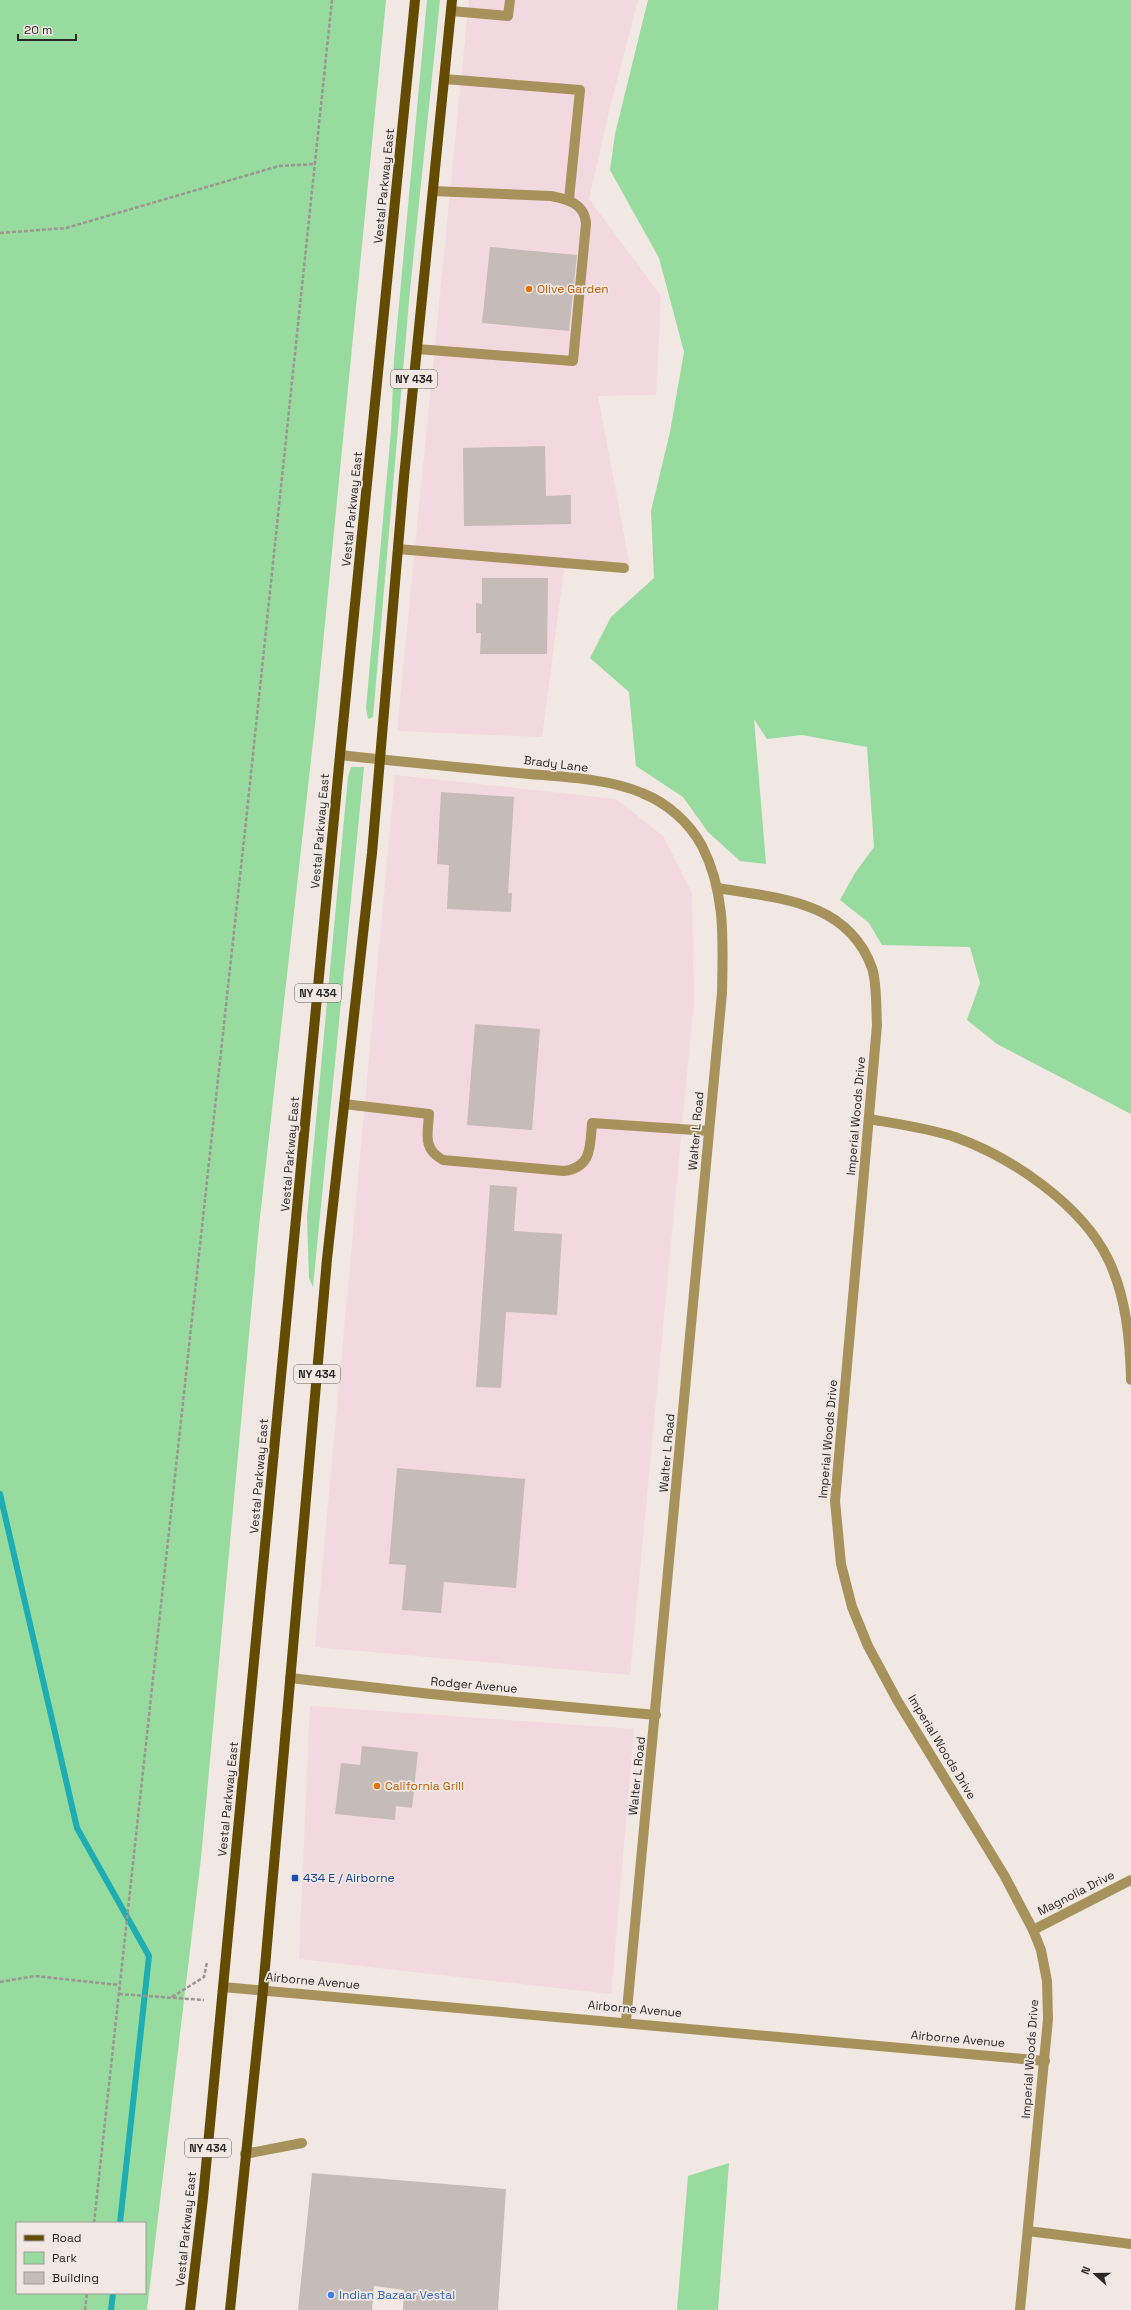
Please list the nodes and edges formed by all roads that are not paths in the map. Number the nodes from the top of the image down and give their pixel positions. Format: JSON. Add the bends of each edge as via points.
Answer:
{"nodes":[{"id":1,"x":415,"y":0,"type":"edge"},
{"id":2,"x":452,"y":0,"type":"edge"},
{"id":3,"x":510,"y":0,"type":"edge"},
{"id":4,"x":451,"y":11,"type":"junction"},
{"id":5,"x":444,"y":79,"type":"junction"},
{"id":6,"x":433,"y":191,"type":"junction"},
{"id":7,"x":569,"y":200,"type":"junction"},
{"id":8,"x":417,"y":349,"type":"junction"},
{"id":9,"x":398,"y":549,"type":"junction"},
{"id":10,"x":624,"y":568,"type":"dead end"},
{"id":11,"x":340,"y":755,"type":"junction"},
{"id":12,"x":380,"y":759,"type":"junction"},
{"id":13,"x":717,"y":888,"type":"junction"},
{"id":14,"x":344,"y":1104,"type":"junction"},
{"id":15,"x":869,"y":1119,"type":"junction"},
{"id":16,"x":709,"y":1131,"type":"junction"},
{"id":17,"x":1131,"y":1380,"type":"edge"},
{"id":18,"x":290,"y":1678,"type":"junction"},
{"id":19,"x":656,"y":1714,"type":"junction"},
{"id":20,"x":1131,"y":1880,"type":"edge"},
{"id":21,"x":1033,"y":1930,"type":"junction"},
{"id":22,"x":223,"y":1987,"type":"junction"},
{"id":23,"x":263,"y":1990,"type":"junction"},
{"id":24,"x":626,"y":2021,"type":"junction"},
{"id":25,"x":1045,"y":2061,"type":"junction"},
{"id":26,"x":302,"y":2143,"type":"dead end"},
{"id":27,"x":245,"y":2154,"type":"junction"},
{"id":28,"x":1028,"y":2231,"type":"junction"},
{"id":29,"x":1131,"y":2244,"type":"edge"},
{"id":30,"x":190,"y":2310,"type":"edge"},
{"id":31,"x":230,"y":2310,"type":"edge"},
{"id":32,"x":1020,"y":2310,"type":"edge"}],
"edges":[{"from":1,"to":11,"type":"main road","name":"Vestal Parkway East","number":"NY 434"},
{"from":2,"to":4,"type":"main road","number":"NY 434"},
{"from":3,"to":4,"type":"street","via":[[508,16]]},
{"from":4,"to":5,"type":"main road","number":"NY 434"},
{"from":5,"to":6,"type":"main road","number":"NY 434"},
{"from":5,"to":7,"type":"street","via":[[580,90]]},
{"from":6,"to":7,"type":"street","via":[[551,196]]},
{"from":6,"to":8,"type":"main road","number":"NY 434"},
{"from":7,"to":8,"type":"street","via":[[586,216],[573,361]]},
{"from":8,"to":9,"type":"main road","number":"NY 434"},
{"from":9,"to":10,"type":"street"},
{"from":9,"to":12,"type":"main road","number":"NY 434"},
{"from":11,"to":12,"type":"street","name":"Brady Lane"},
{"from":11,"to":22,"type":"main road","name":"Vestal Parkway East","number":"NY 434"},
{"from":12,"to":13,"type":"street","name":"Brady Lane","via":[[566,778],[615,785],[641,792],[660,801],[678,815],[702,845]]},
{"from":12,"to":14,"type":"main road","number":"NY 434"},
{"from":13,"to":15,"type":"street","name":"Imperial Woods Drive","via":[[776,897],[826,913],[852,932],[864,950],[873,969],[877,1025]]},
{"from":13,"to":16,"type":"street","name":"Walter L Road","via":[[724,928],[722,993]]},
{"from":14,"to":16,"type":"street","via":[[429,1114],[427,1143],[433,1154],[443,1160],[564,1171],[577,1169],[584,1163],[589,1153],[592,1123]]},
{"from":14,"to":18,"type":"main road","number":"NY 434","via":[[327,1260]]},
{"from":15,"to":17,"type":"street","via":[[913,1126],[954,1137],[984,1149],[1034,1178],[1066,1206],[1092,1234],[1108,1259],[1130,1334]]},
{"from":15,"to":21,"type":"street","name":"Imperial Woods Drive","via":[[835,1501],[841,1564],[852,1607],[868,1646],[897,1700],[1004,1875]]},
{"from":16,"to":19,"type":"street","name":"Walter L Road"},
{"from":18,"to":19,"type":"street","name":"Rodger Avenue","via":[[431,1694]]},
{"from":18,"to":23,"type":"main road","number":"NY 434"},
{"from":19,"to":24,"type":"street","name":"Walter L Road"},
{"from":20,"to":21,"type":"street","name":"Magnolia Drive"},
{"from":21,"to":25,"type":"street","name":"Imperial Woods Drive","via":[[1041,1950],[1047,1982]]},
{"from":22,"to":23,"type":"street","name":"Airborne Avenue"},
{"from":22,"to":30,"type":"main road","name":"Vestal Parkway East","number":"NY 434"},
{"from":23,"to":24,"type":"street","name":"Airborne Avenue"},
{"from":23,"to":27,"type":"main road","number":"NY 434"},
{"from":24,"to":25,"type":"street","name":"Airborne Avenue"},
{"from":25,"to":28,"type":"street","name":"Imperial Woods Drive"},
{"from":26,"to":27,"type":"street"},
{"from":27,"to":31,"type":"main road","number":"NY 434"},
{"from":28,"to":29,"type":"street"},
{"from":28,"to":32,"type":"street","name":"Imperial Woods Drive"}]}
